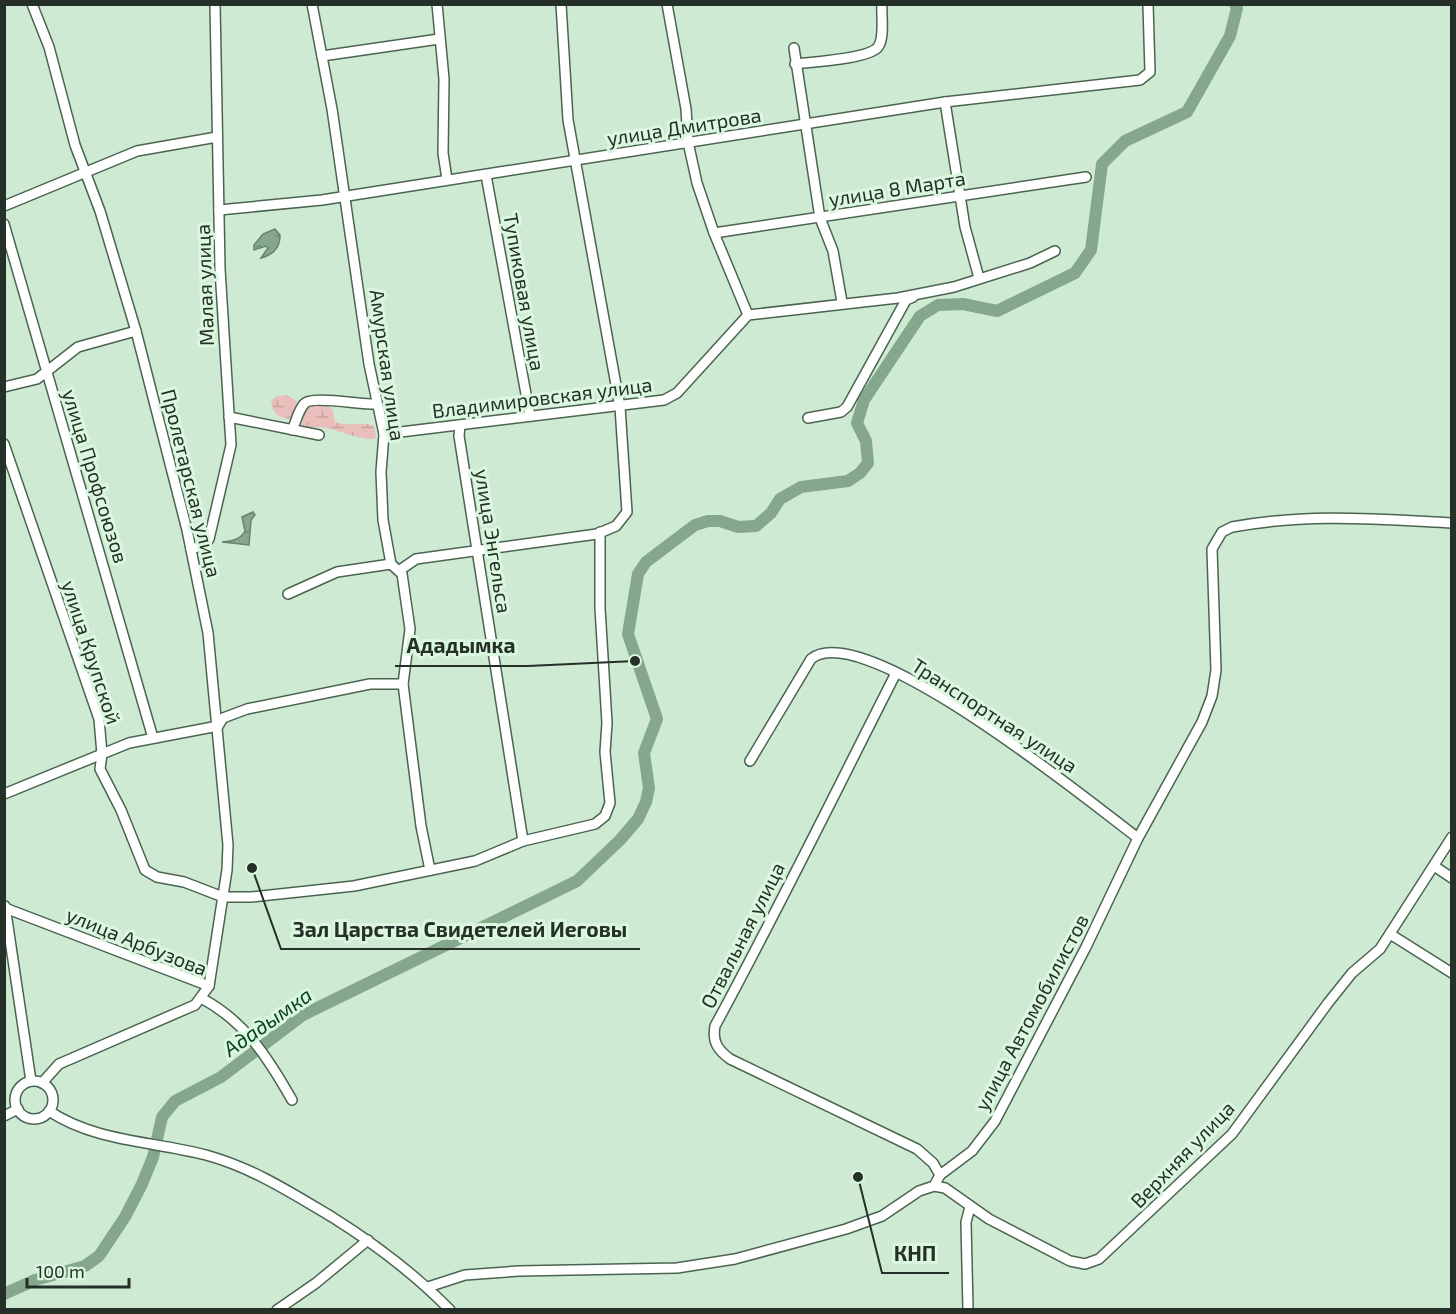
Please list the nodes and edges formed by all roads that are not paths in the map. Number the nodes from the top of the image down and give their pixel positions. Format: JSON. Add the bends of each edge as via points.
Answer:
{"nodes":[{"id":1,"x":32,"y":4,"type":"edge"},
{"id":2,"x":214,"y":4,"type":"edge"},
{"id":3,"x":312,"y":4,"type":"edge"},
{"id":4,"x":437,"y":4,"type":"edge"},
{"id":5,"x":561,"y":4,"type":"edge"},
{"id":6,"x":667,"y":4,"type":"edge"},
{"id":7,"x":882,"y":4,"type":"edge"},
{"id":8,"x":1148,"y":4,"type":"edge"},
{"id":9,"x":439,"y":39,"type":"junction"},
{"id":10,"x":794,"y":48,"type":"dead end"},
{"id":11,"x":322,"y":56,"type":"junction"},
{"id":12,"x":795,"y":64,"type":"junction"},
{"id":13,"x":945,"y":102,"type":"junction"},
{"id":14,"x":804,"y":124,"type":"junction"},
{"id":15,"x":217,"y":137,"type":"junction"},
{"id":16,"x":688,"y":142,"type":"junction"},
{"id":17,"x":577,"y":162,"type":"junction"},
{"id":18,"x":84,"y":171,"type":"junction"},
{"id":19,"x":486,"y":175,"type":"junction"},
{"id":20,"x":1086,"y":177,"type":"dead end"},
{"id":21,"x":447,"y":179,"type":"junction"},
{"id":22,"x":346,"y":196,"type":"junction"},
{"id":23,"x":960,"y":197,"type":"junction"},
{"id":24,"x":4,"y":206,"type":"edge"},
{"id":25,"x":219,"y":210,"type":"junction"},
{"id":26,"x":820,"y":218,"type":"junction"},
{"id":27,"x":4,"y":224,"type":"edge"},
{"id":28,"x":714,"y":233,"type":"junction"},
{"id":29,"x":1055,"y":251,"type":"dead end"},
{"id":30,"x":979,"y":278,"type":"junction"},
{"id":31,"x":918,"y":294,"type":"junction"},
{"id":32,"x":842,"y":302,"type":"junction"},
{"id":33,"x":748,"y":315,"type":"junction"},
{"id":34,"x":136,"y":331,"type":"junction"},
{"id":35,"x":46,"y":371,"type":"junction"},
{"id":36,"x":4,"y":387,"type":"edge"},
{"id":37,"x":377,"y":404,"type":"junction"},
{"id":38,"x":620,"y":407,"type":"junction"},
{"id":39,"x":530,"y":416,"type":"junction"},
{"id":40,"x":229,"y":417,"type":"junction"},
{"id":41,"x":808,"y":418,"type":"dead end"},
{"id":42,"x":460,"y":425,"type":"junction"},
{"id":43,"x":292,"y":430,"type":"junction"},
{"id":44,"x":384,"y":434,"type":"junction"},
{"id":45,"x":319,"y":435,"type":"dead end"},
{"id":46,"x":4,"y":444,"type":"edge"},
{"id":47,"x":1452,"y":523,"type":"edge"},
{"id":48,"x":600,"y":532,"type":"junction"},
{"id":49,"x":191,"y":549,"type":"junction"},
{"id":50,"x":478,"y":551,"type":"junction"},
{"id":51,"x":395,"y":567,"type":"junction"},
{"id":52,"x":288,"y":594,"type":"dead end"},
{"id":53,"x":896,"y":673,"type":"junction"},
{"id":54,"x":403,"y":684,"type":"junction"},
{"id":55,"x":218,"y":726,"type":"junction"},
{"id":56,"x":153,"y":738,"type":"junction"},
{"id":57,"x":102,"y":754,"type":"junction"},
{"id":58,"x":750,"y":761,"type":"dead end"},
{"id":59,"x":4,"y":794,"type":"edge"},
{"id":60,"x":1452,"y":837,"type":"edge"},
{"id":61,"x":1138,"y":838,"type":"junction"},
{"id":62,"x":523,"y":841,"type":"junction"},
{"id":63,"x":1434,"y":866,"type":"junction"},
{"id":64,"x":430,"y":870,"type":"junction"},
{"id":65,"x":1452,"y":878,"type":"edge"},
{"id":66,"x":223,"y":897,"type":"junction"},
{"id":67,"x":5,"y":907,"type":"edge"},
{"id":68,"x":1390,"y":934,"type":"junction"},
{"id":69,"x":1452,"y":973,"type":"edge"},
{"id":70,"x":209,"y":986,"type":"junction"},
{"id":71,"x":201,"y":998,"type":"junction"},
{"id":72,"x":31,"y":1081,"type":"junction"},
{"id":73,"x":42,"y":1083,"type":"junction"},
{"id":74,"x":292,"y":1100,"type":"dead end"},
{"id":75,"x":18,"y":1109,"type":"junction"},
{"id":76,"x":49,"y":1111,"type":"junction"},
{"id":77,"x":4,"y":1116,"type":"edge"},
{"id":78,"x":940,"y":1175,"type":"junction"},
{"id":79,"x":934,"y":1186,"type":"junction"},
{"id":80,"x":970,"y":1208,"type":"junction"},
{"id":81,"x":368,"y":1240,"type":"junction"},
{"id":82,"x":428,"y":1287,"type":"junction"},
{"id":83,"x":277,"y":1310,"type":"edge"},
{"id":84,"x":450,"y":1310,"type":"edge"},
{"id":85,"x":968,"y":1310,"type":"edge"}],
"edges":[{"from":1,"to":18,"type":"street","name":"Пролетарская улица","via":[[49,47]]},
{"from":2,"to":15,"type":"street","name":"Малая улица"},
{"from":3,"to":11,"type":"street","name":"Амурская улица"},
{"from":4,"to":9,"type":"street"},
{"from":5,"to":17,"type":"street","via":[[568,120]]},
{"from":6,"to":16,"type":"street"},
{"from":7,"to":12,"type":"street","via":[[881,41],[875,50]]},
{"from":8,"to":13,"type":"street","name":"улица Дмитрова","via":[[1150,72],[1140,80]]},
{"from":9,"to":11,"type":"street"},
{"from":9,"to":21,"type":"street"},
{"from":10,"to":12,"type":"street"},
{"from":11,"to":22,"type":"street","name":"Амурская улица"},
{"from":12,"to":14,"type":"street"},
{"from":13,"to":14,"type":"street","name":"улица Дмитрова"},
{"from":13,"to":23,"type":"street"},
{"from":14,"to":16,"type":"street","name":"улица Дмитрова"},
{"from":14,"to":26,"type":"street"},
{"from":15,"to":18,"type":"street","via":[[137,151]]},
{"from":15,"to":25,"type":"street","name":"Малая улица"},
{"from":16,"to":17,"type":"street","name":"улица Дмитрова"},
{"from":16,"to":28,"type":"street"},
{"from":17,"to":19,"type":"street","name":"улица Дмитрова"},
{"from":17,"to":38,"type":"street"},
{"from":18,"to":24,"type":"street"},
{"from":18,"to":34,"type":"street","name":"Пролетарская улица"},
{"from":19,"to":21,"type":"street","name":"улица Дмитрова"},
{"from":19,"to":39,"type":"street","name":"Тупиковая улица"},
{"from":20,"to":23,"type":"street","name":"улица 8 Марта"},
{"from":21,"to":22,"type":"street","name":"улица Дмитрова"},
{"from":22,"to":25,"type":"street","name":"улица Дмитрова"},
{"from":22,"to":37,"type":"street","name":"Амурская улица"},
{"from":23,"to":26,"type":"street","name":"улица 8 Марта"},
{"from":23,"to":30,"type":"street"},
{"from":25,"to":40,"type":"street","name":"Малая улица"},
{"from":26,"to":28,"type":"street","name":"улица 8 Марта"},
{"from":26,"to":32,"type":"street","via":[[833,251]]},
{"from":27,"to":35,"type":"street","name":"улица Профсоюзов"},
{"from":28,"to":33,"type":"street"},
{"from":29,"to":30,"type":"street"},
{"from":30,"to":31,"type":"street","via":[[966,285]]},
{"from":31,"to":32,"type":"street"},
{"from":31,"to":41,"type":"street","via":[[906,300],[847,407],[841,412]]},
{"from":32,"to":33,"type":"street"},
{"from":33,"to":38,"type":"street","name":"Владимировская улица","via":[[677,393],[664,400]]},
{"from":34,"to":35,"type":"street","via":[[78,347]]},
{"from":34,"to":49,"type":"street","name":"Пролетарская улица"},
{"from":35,"to":36,"type":"street","via":[[37,379]]},
{"from":35,"to":56,"type":"street","name":"улица Профсоюзов"},
{"from":37,"to":43,"type":"street","via":[[313,398],[304,402]]},
{"from":37,"to":44,"type":"street","name":"Амурская улица"},
{"from":38,"to":39,"type":"street","name":"Владимировская улица"},
{"from":38,"to":48,"type":"street","via":[[627,512],[616,526]]},
{"from":39,"to":42,"type":"street","name":"Владимировская улица"},
{"from":40,"to":43,"type":"street"},
{"from":40,"to":49,"type":"street","name":"Малая улица","via":[[231,445],[212,532],[205,545]]},
{"from":42,"to":44,"type":"street","name":"Владимировская улица"},
{"from":42,"to":50,"type":"street","name":"улица Энгельса"},
{"from":43,"to":45,"type":"street"},
{"from":44,"to":51,"type":"street","name":"Амурская улица","via":[[383,520]]},
{"from":46,"to":57,"type":"street","name":"улица Крупской","via":[[99,719]]},
{"from":47,"to":61,"type":"street","name":"улица Автомобилистов","via":[[1309,517],[1270,520],[1222,532],[1212,549],[1211,565],[1216,670],[1212,696],[1202,723]]},
{"from":48,"to":50,"type":"street"},
{"from":48,"to":62,"type":"street","name":"улица Крупской","via":[[607,723],[604,752],[610,803],[605,816],[595,824]]},
{"from":49,"to":55,"type":"street","name":"Пролетарская улица","via":[[208,633]]},
{"from":50,"to":51,"type":"street","via":[[416,559]]},
{"from":50,"to":62,"type":"street","name":"улица Энгельса"},
{"from":51,"to":52,"type":"street","via":[[337,572]]},
{"from":51,"to":54,"type":"street","name":"Амурская улица","via":[[410,629]]},
{"from":53,"to":58,"type":"street","name":"Транспортная улица","via":[[867,659],[819,652],[811,659]]},
{"from":53,"to":61,"type":"street","name":"Транспортная улица","via":[[1028,753]]},
{"from":53,"to":78,"type":"street","name":"Отвальная улица","via":[[780,906],[715,1026],[714,1039],[720,1052],[730,1059],[917,1149]]},
{"from":54,"to":55,"type":"street","via":[[370,684],[247,709],[223,718]]},
{"from":54,"to":64,"type":"street","name":"Амурская улица"},
{"from":55,"to":56,"type":"street"},
{"from":55,"to":66,"type":"street","name":"Пролетарская улица","via":[[228,845]]},
{"from":56,"to":57,"type":"street"},
{"from":57,"to":59,"type":"street"},
{"from":57,"to":66,"type":"street","name":"улица Крупской","via":[[100,769],[145,870]]},
{"from":60,"to":63,"type":"street","name":"Верхняя улица"},
{"from":61,"to":78,"type":"street","name":"улица Автомобилистов","via":[[995,1121],[972,1150]]},
{"from":62,"to":64,"type":"street","name":"улица Крупской","via":[[475,861]]},
{"from":63,"to":65,"type":"street"},
{"from":63,"to":68,"type":"street","name":"Верхняя улица"},
{"from":64,"to":66,"type":"street","name":"улица Крупской","via":[[354,886]]},
{"from":66,"to":70,"type":"street","name":"Пролетарская улица"},
{"from":67,"to":70,"type":"street","name":"улица Арбузова"},
{"from":67,"to":72,"type":"street","name":"улица Арбузова"},
{"from":68,"to":69,"type":"street"},
{"from":68,"to":80,"type":"street","name":"Верхняя улица","via":[[1328,1003],[1232,1134],[1099,1259],[1085,1264],[1070,1261]]},
{"from":70,"to":71,"type":"street","name":"улица Арбузова"},
{"from":71,"to":73,"type":"street","name":"улица Арбузова","via":[[195,1005],[59,1064]]},
{"from":71,"to":74,"type":"street","via":[[245,1029]]},
{"from":72,"to":73,"type":"street"},
{"from":72,"to":75,"type":"street","via":[[17,1092]]},
{"from":73,"to":76,"type":"street","via":[[52,1095]]},
{"from":75,"to":76,"type":"street","via":[[33,1119]]},
{"from":75,"to":77,"type":"street"},
{"from":76,"to":81,"type":"street","via":[[82,1130],[239,1165],[265,1176]]},
{"from":78,"to":79,"type":"street","name":"улица Автомобилистов"},
{"from":79,"to":80,"type":"street","name":"Верхняя улица","via":[[956,1195]]},
{"from":79,"to":82,"type":"street","via":[[919,1191],[882,1216],[846,1230],[735,1259],[677,1268],[465,1275]]},
{"from":80,"to":85,"type":"street","via":[[966,1222]]},
{"from":81,"to":82,"type":"street"},
{"from":81,"to":83,"type":"street","via":[[316,1284]]},
{"from":82,"to":84,"type":"street"}]}
